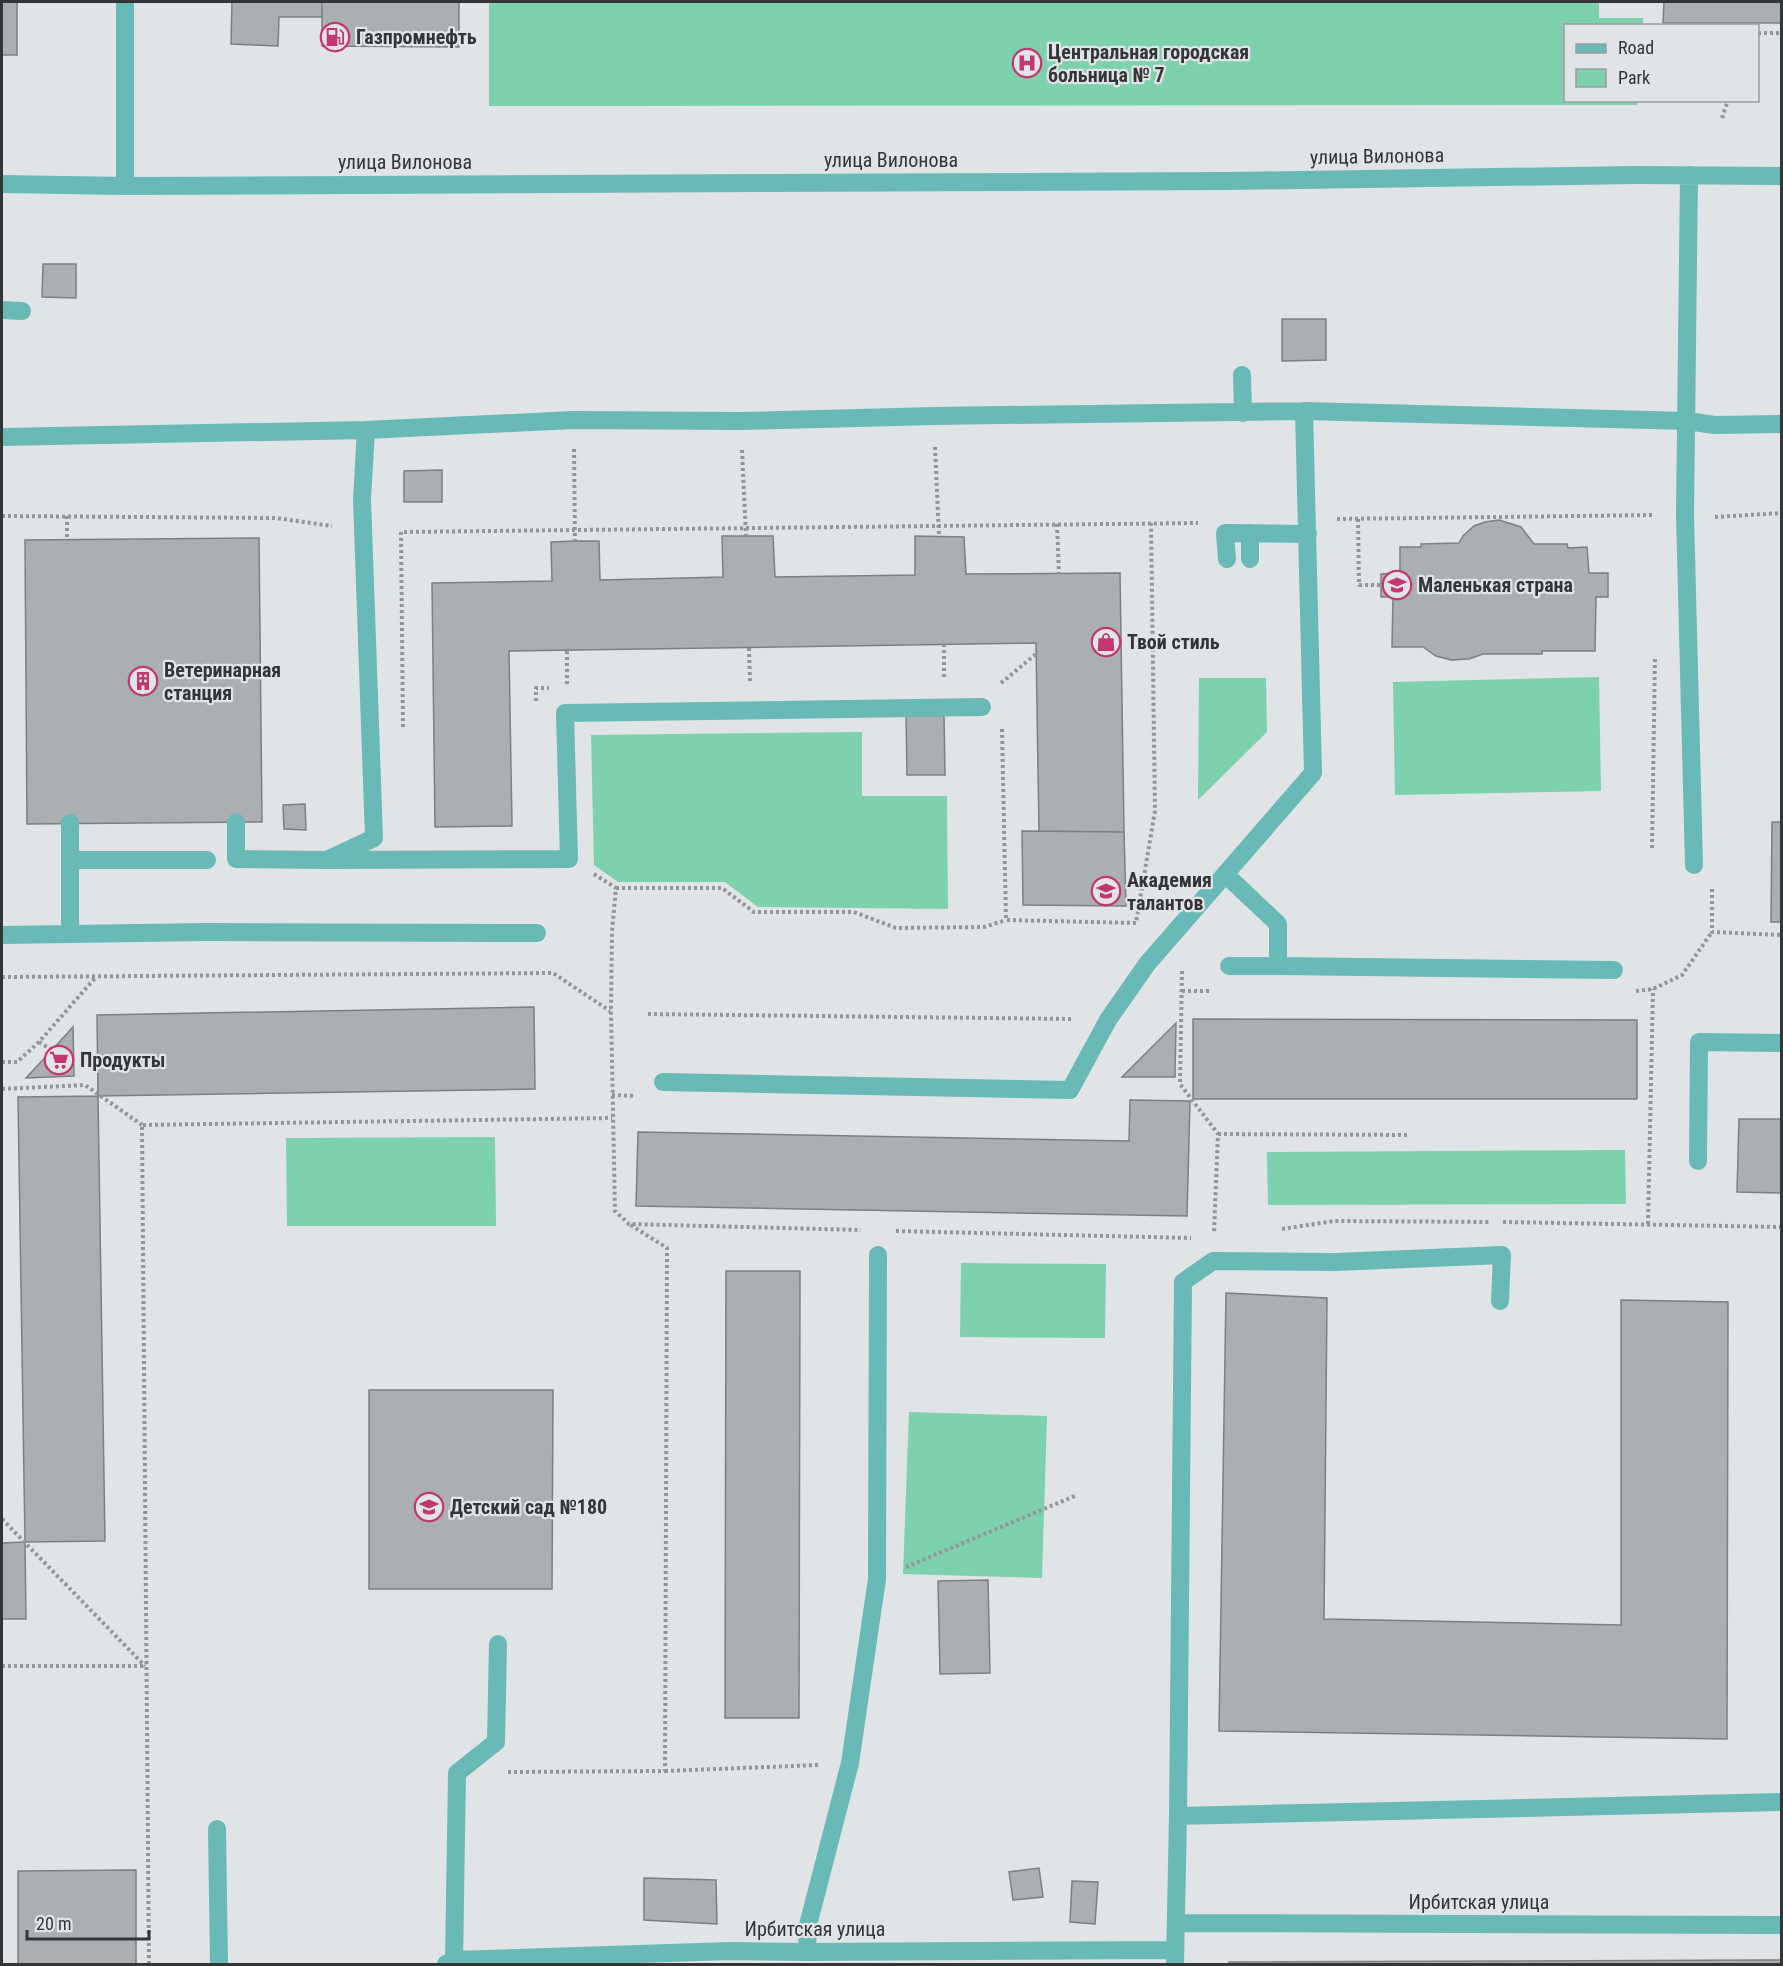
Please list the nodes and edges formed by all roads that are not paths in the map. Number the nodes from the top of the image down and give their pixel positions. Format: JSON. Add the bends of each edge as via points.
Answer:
{"nodes":[{"id":1,"x":125,"y":2,"type":"edge"},
{"id":2,"x":1689,"y":175,"type":"junction"},
{"id":3,"x":1782,"y":176,"type":"edge"},
{"id":4,"x":2,"y":184,"type":"edge"},
{"id":5,"x":124,"y":186,"type":"junction"},
{"id":6,"x":2,"y":310,"type":"edge"},
{"id":7,"x":22,"y":311,"type":"dead end"},
{"id":8,"x":1242,"y":375,"type":"dead end"},
{"id":9,"x":1304,"y":411,"type":"junction"},
{"id":10,"x":1243,"y":413,"type":"junction"},
{"id":11,"x":1688,"y":421,"type":"junction"},
{"id":12,"x":1782,"y":424,"type":"edge"},
{"id":13,"x":366,"y":430,"type":"junction"},
{"id":14,"x":2,"y":437,"type":"edge"},
{"id":15,"x":1307,"y":527,"type":"junction"},
{"id":16,"x":1250,"y":533,"type":"junction"},
{"id":17,"x":1227,"y":559,"type":"dead end"},
{"id":18,"x":1250,"y":559,"type":"dead end"},
{"id":19,"x":982,"y":707,"type":"dead end"},
{"id":20,"x":236,"y":822,"type":"dead end"},
{"id":21,"x":70,"y":823,"type":"dead end"},
{"id":22,"x":70,"y":860,"type":"junction"},
{"id":23,"x":207,"y":860,"type":"dead end"},
{"id":24,"x":327,"y":860,"type":"junction"},
{"id":25,"x":1694,"y":865,"type":"dead end"},
{"id":26,"x":1225,"y":874,"type":"junction"},
{"id":27,"x":537,"y":933,"type":"dead end"},
{"id":28,"x":70,"y":934,"type":"junction"},
{"id":29,"x":2,"y":935,"type":"edge"},
{"id":30,"x":1229,"y":966,"type":"dead end"},
{"id":31,"x":1278,"y":966,"type":"junction"},
{"id":32,"x":1614,"y":970,"type":"dead end"},
{"id":33,"x":1782,"y":1043,"type":"edge"},
{"id":34,"x":663,"y":1082,"type":"dead end"},
{"id":35,"x":1698,"y":1161,"type":"dead end"},
{"id":36,"x":878,"y":1255,"type":"dead end"},
{"id":37,"x":1500,"y":1301,"type":"dead end"},
{"id":38,"x":498,"y":1644,"type":"dead end"},
{"id":39,"x":1782,"y":1802,"type":"edge"},
{"id":40,"x":1178,"y":1816,"type":"junction"},
{"id":41,"x":217,"y":1829,"type":"dead end"},
{"id":42,"x":1177,"y":1923,"type":"junction"},
{"id":43,"x":1782,"y":1925,"type":"edge"},
{"id":44,"x":807,"y":1952,"type":"junction"},
{"id":45,"x":1175,"y":1957,"type":"edge"},
{"id":46,"x":730,"y":1958,"type":"edge"},
{"id":47,"x":451,"y":1963,"type":"edge"},
{"id":48,"x":219,"y":1965,"type":"edge"}],
"edges":[{"from":1,"to":5,"type":"street"},
{"from":2,"to":3,"type":"street","name":"улица Вилонова"},
{"from":2,"to":5,"type":"street","name":"улица Вилонова"},
{"from":2,"to":11,"type":"street"},
{"from":4,"to":5,"type":"street","name":"улица Вилонова"},
{"from":6,"to":7,"type":"street"},
{"from":8,"to":10,"type":"street"},
{"from":9,"to":10,"type":"street"},
{"from":9,"to":11,"type":"street"},
{"from":9,"to":15,"type":"street"},
{"from":10,"to":13,"type":"street","via":[[573,420]]},
{"from":11,"to":12,"type":"street","via":[[1714,425]]},
{"from":11,"to":25,"type":"street","via":[[1685,515]]},
{"from":13,"to":14,"type":"street"},
{"from":13,"to":24,"type":"street","via":[[362,499],[374,838]]},
{"from":15,"to":16,"type":"street"},
{"from":15,"to":26,"type":"street","via":[[1313,773]]},
{"from":16,"to":17,"type":"street","via":[[1225,533]]},
{"from":16,"to":18,"type":"street"},
{"from":19,"to":24,"type":"street","via":[[565,713],[569,859]]},
{"from":20,"to":24,"type":"street","via":[[236,860]]},
{"from":21,"to":22,"type":"street"},
{"from":22,"to":23,"type":"street"},
{"from":22,"to":28,"type":"street"},
{"from":26,"to":31,"type":"street","via":[[1278,924]]},
{"from":26,"to":34,"type":"street","via":[[1147,964],[1108,1020],[1070,1090]]},
{"from":27,"to":28,"type":"street"},
{"from":28,"to":29,"type":"street"},
{"from":30,"to":31,"type":"street"},
{"from":31,"to":32,"type":"street"},
{"from":33,"to":35,"type":"street","via":[[1699,1042]]},
{"from":36,"to":44,"type":"street","via":[[877,1579],[850,1763],[808,1924]]},
{"from":37,"to":40,"type":"street","via":[[1502,1255],[1336,1262],[1213,1261],[1183,1282]]},
{"from":38,"to":47,"type":"street","via":[[496,1742],[458,1773]]},
{"from":39,"to":40,"type":"street"},
{"from":40,"to":42,"type":"street"},
{"from":41,"to":48,"type":"street"},
{"from":42,"to":43,"type":"street","name":"Ирбитская улица"},
{"from":42,"to":45,"type":"street"},
{"from":44,"to":45,"type":"street","name":"Ирбитская улица"},
{"from":44,"to":46,"type":"street","name":"Ирбитская улица"},
{"from":46,"to":47,"type":"street","name":"Ирбитская улица"}]}
